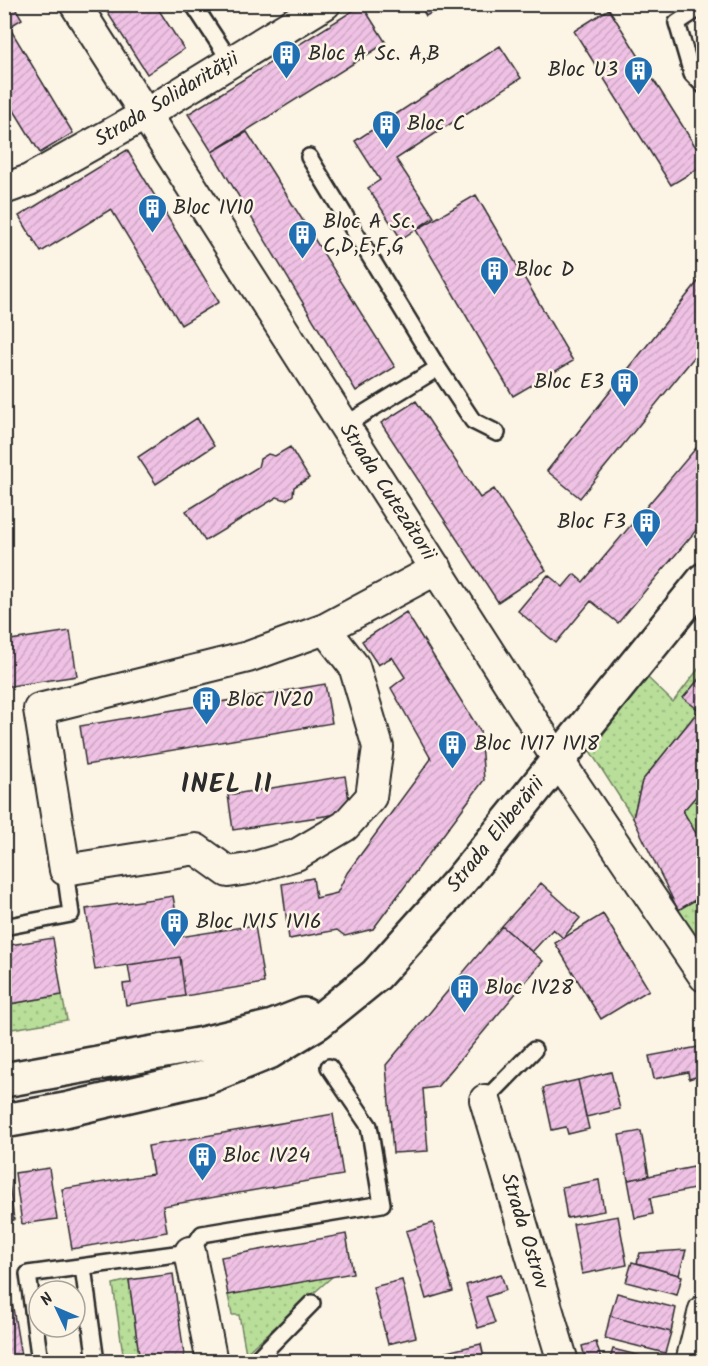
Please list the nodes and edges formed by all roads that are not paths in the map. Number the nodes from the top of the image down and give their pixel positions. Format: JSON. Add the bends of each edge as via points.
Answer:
{"nodes":[{"id":1,"x":75,"y":4,"type":"edge"},
{"id":2,"x":193,"y":4,"type":"edge"},
{"id":3,"x":325,"y":4,"type":"edge"},
{"id":4,"x":704,"y":5,"type":"edge"},
{"id":5,"x":231,"y":62,"type":"junction"},
{"id":6,"x":704,"y":86,"type":"edge"},
{"id":7,"x":146,"y":114,"type":"junction"},
{"id":8,"x":309,"y":157,"type":"dead end"},
{"id":9,"x":4,"y":189,"type":"edge"},
{"id":10,"x":438,"y":368,"type":"junction"},
{"id":11,"x":345,"y":425,"type":"junction"},
{"id":12,"x":497,"y":433,"type":"dead end"},
{"id":13,"x":437,"y":569,"type":"junction"},
{"id":14,"x":704,"y":580,"type":"edge"},
{"id":15,"x":324,"y":629,"type":"junction"},
{"id":16,"x":558,"y":760,"type":"junction"},
{"id":17,"x":65,"y":870,"type":"junction"},
{"id":18,"x":4,"y":927,"type":"edge"},
{"id":19,"x":376,"y":975,"type":"junction"},
{"id":20,"x":704,"y":976,"type":"edge"},
{"id":21,"x":534,"y":1050,"type":"dead end"},
{"id":22,"x":329,"y":1067,"type":"dead end"},
{"id":23,"x":4,"y":1080,"type":"edge"},
{"id":24,"x":485,"y":1100,"type":"joint"},
{"id":25,"x":4,"y":1121,"type":"edge"},
{"id":26,"x":190,"y":1252,"type":"junction"},
{"id":27,"x":83,"y":1267,"type":"junction"},
{"id":28,"x":312,"y":1303,"type":"dead end"},
{"id":29,"x":704,"y":1310,"type":"edge"},
{"id":30,"x":40,"y":1362,"type":"edge"},
{"id":31,"x":96,"y":1362,"type":"edge"},
{"id":32,"x":212,"y":1362,"type":"edge"},
{"id":33,"x":254,"y":1362,"type":"edge"},
{"id":34,"x":563,"y":1362,"type":"edge"},
{"id":35,"x":691,"y":1362,"type":"edge"}],
"edges":[{"from":1,"to":7,"type":"street","name":"Strada Cutezătorii"},
{"from":2,"to":5,"type":"lane"},
{"from":3,"to":5,"type":"street","name":"Strada Solidarității"},
{"from":4,"to":6,"type":"lane","via":[[677,23],[692,74]]},
{"from":5,"to":7,"type":"street","name":"Strada Solidarității"},
{"from":7,"to":9,"type":"street","name":"Strada Solidarității","via":[[29,180]]},
{"from":7,"to":11,"type":"street","name":"Strada Cutezătorii"},
{"from":8,"to":10,"type":"lane"},
{"from":10,"to":11,"type":"lane"},
{"from":10,"to":12,"type":"lane","via":[[473,421]]},
{"from":11,"to":13,"type":"street","name":"Strada Cutezătorii"},
{"from":13,"to":15,"type":"street"},
{"from":13,"to":16,"type":"street","name":"Strada Cutezătorii"},
{"from":14,"to":16,"type":"street","name":"Strada Eliberării"},
{"from":15,"to":17,"type":"street","via":[[248,657],[39,708]]},
{"from":15,"to":17,"type":"street","via":[[354,666],[378,747],[371,797],[345,826],[296,855],[248,869],[228,872],[196,849]]},
{"from":16,"to":19,"type":"street","name":"Strada Eliberării","via":[[461,880]]},
{"from":16,"to":20,"type":"street","name":"Strada Cutezătorii"},
{"from":17,"to":18,"type":"lane","via":[[71,914]]},
{"from":19,"to":23,"type":"street","name":"Strada Eliberării","via":[[309,1014],[273,1027],[198,1045]]},
{"from":19,"to":25,"type":"street","name":"Strada Eliberării","via":[[289,1040],[207,1077]]},
{"from":21,"to":24,"type":"lane"},
{"from":22,"to":26,"type":"lane","via":[[369,1126],[382,1204],[202,1234]]},
{"from":24,"to":34,"type":"street","name":"Strada Ostrov"},
{"from":26,"to":27,"type":"lane"},
{"from":26,"to":32,"type":"street"},
{"from":27,"to":30,"type":"lane","via":[[28,1274]]},
{"from":27,"to":31,"type":"lane"},
{"from":28,"to":33,"type":"lane"},
{"from":29,"to":35,"type":"street"}]}
